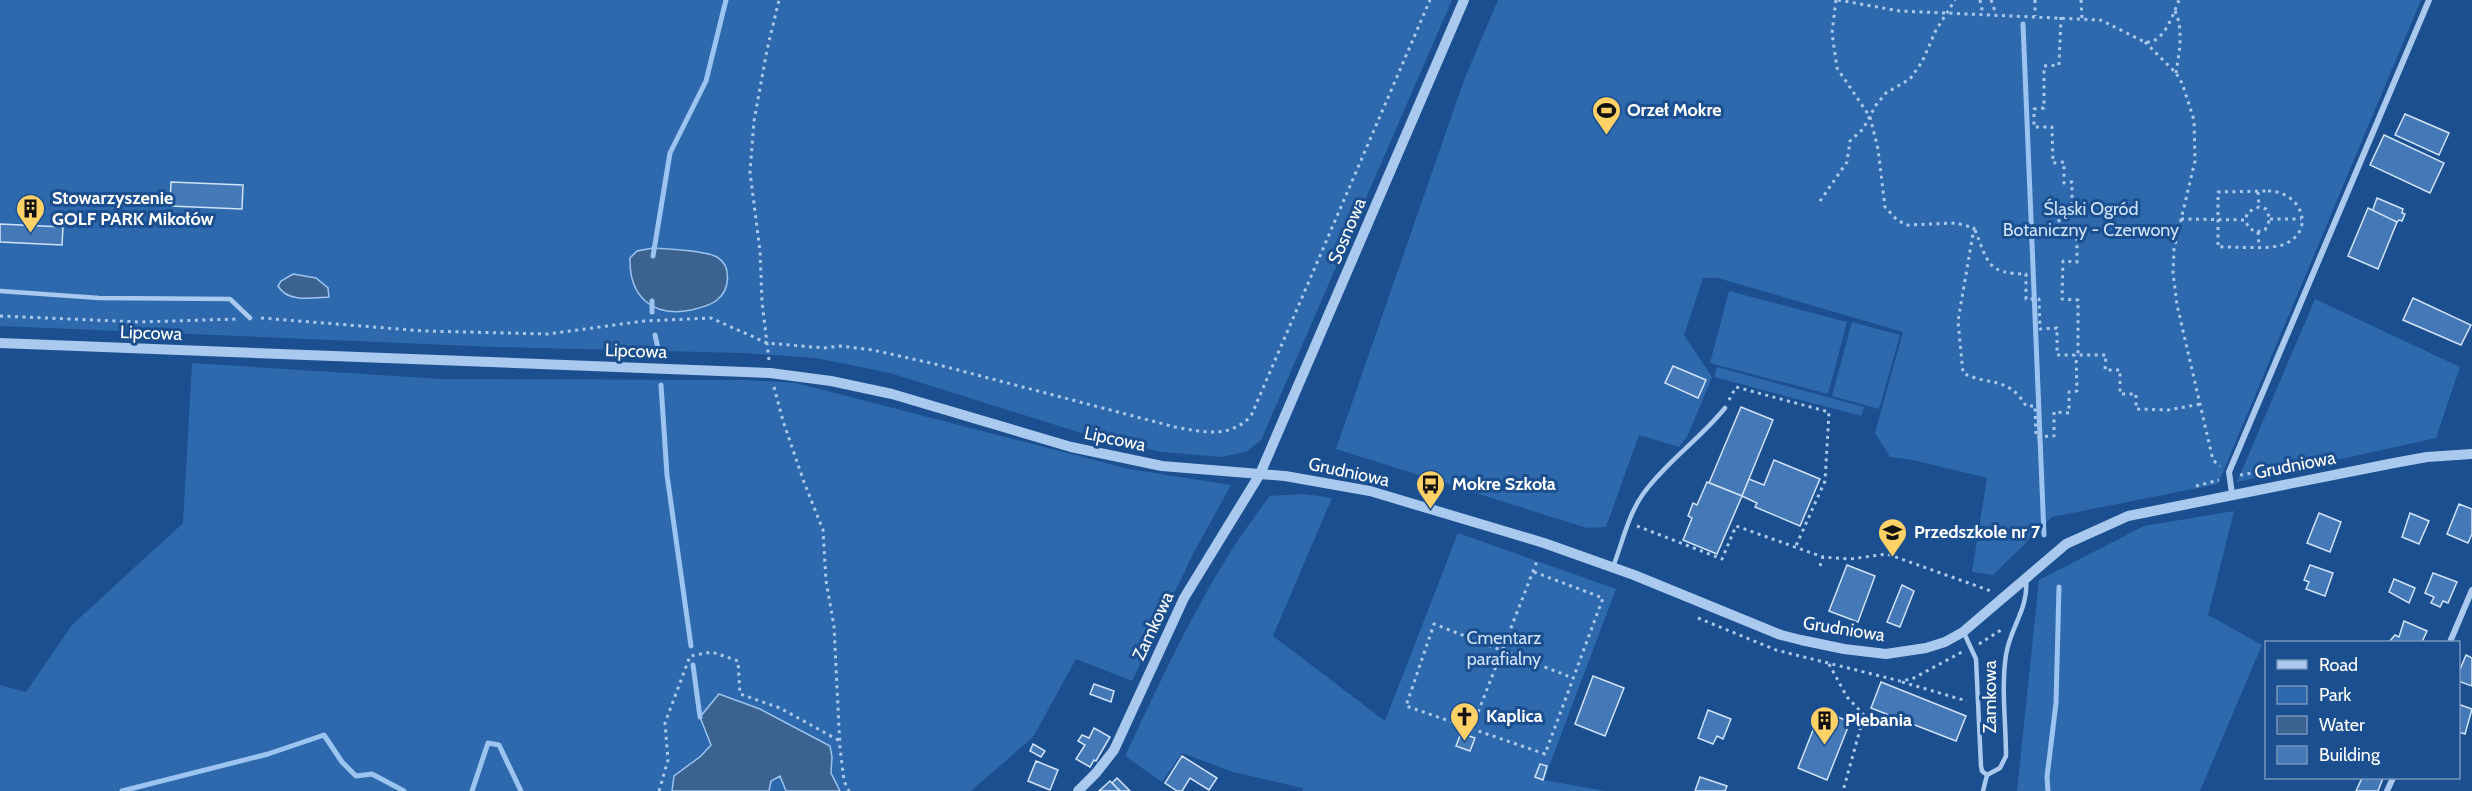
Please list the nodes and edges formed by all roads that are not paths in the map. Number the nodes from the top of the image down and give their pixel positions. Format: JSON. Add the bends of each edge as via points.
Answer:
{"nodes":[{"id":1,"x":1464,"y":0,"type":"edge"},
{"id":2,"x":2429,"y":0,"type":"edge"},
{"id":3,"x":0,"y":291,"type":"edge"},
{"id":4,"x":249,"y":318,"type":"road end"},
{"id":5,"x":0,"y":343,"type":"edge"},
{"id":6,"x":1725,"y":408,"type":"road end"},
{"id":7,"x":2472,"y":454,"type":"edge"},
{"id":8,"x":1260,"y":474,"type":"junction"},
{"id":9,"x":2232,"y":494,"type":"junction"},
{"id":10,"x":1612,"y":567,"type":"junction"},
{"id":11,"x":2026,"y":577,"type":"junction"},
{"id":12,"x":2472,"y":590,"type":"edge"},
{"id":13,"x":1964,"y":632,"type":"junction"},
{"id":14,"x":2450,"y":641,"type":"edge"},
{"id":15,"x":1987,"y":775,"type":"junction"},
{"id":16,"x":1078,"y":791,"type":"edge"},
{"id":17,"x":1983,"y":791,"type":"edge"}],
"edges":[{"from":1,"to":8,"type":"street","name":"Sosnowa"},
{"from":2,"to":9,"type":"street","via":[[2229,472]]},
{"from":3,"to":4,"type":"lane","via":[[99,298],[230,299]]},
{"from":5,"to":8,"type":"street","name":"Lipcowa","via":[[770,373],[892,394],[1094,452],[1162,466]]},
{"from":6,"to":10,"type":"lane","via":[[1641,497]]},
{"from":7,"to":9,"type":"street","name":"Grudniowa","via":[[2427,457]]},
{"from":8,"to":10,"type":"street","name":"Grudniowa","via":[[1370,491]]},
{"from":8,"to":16,"type":"street","name":"Zamkowa","via":[[1184,597],[1114,750]]},
{"from":9,"to":11,"type":"street","name":"Grudniowa","via":[[2128,516],[2066,544]]},
{"from":10,"to":13,"type":"street","name":"Grudniowa","via":[[1781,635],[1844,649],[1906,652],[1936,645]]},
{"from":11,"to":13,"type":"street","name":"Grudniowa"},
{"from":11,"to":15,"type":"lane","name":"Zamkowa","via":[[2022,615],[2010,636],[2006,654],[2006,756],[2000,768]]},
{"from":12,"to":14,"type":"street"},
{"from":13,"to":15,"type":"lane","name":"Zamkowa","via":[[1976,659],[1981,766]]},
{"from":15,"to":17,"type":"lane","name":"Zamkowa"}]}
